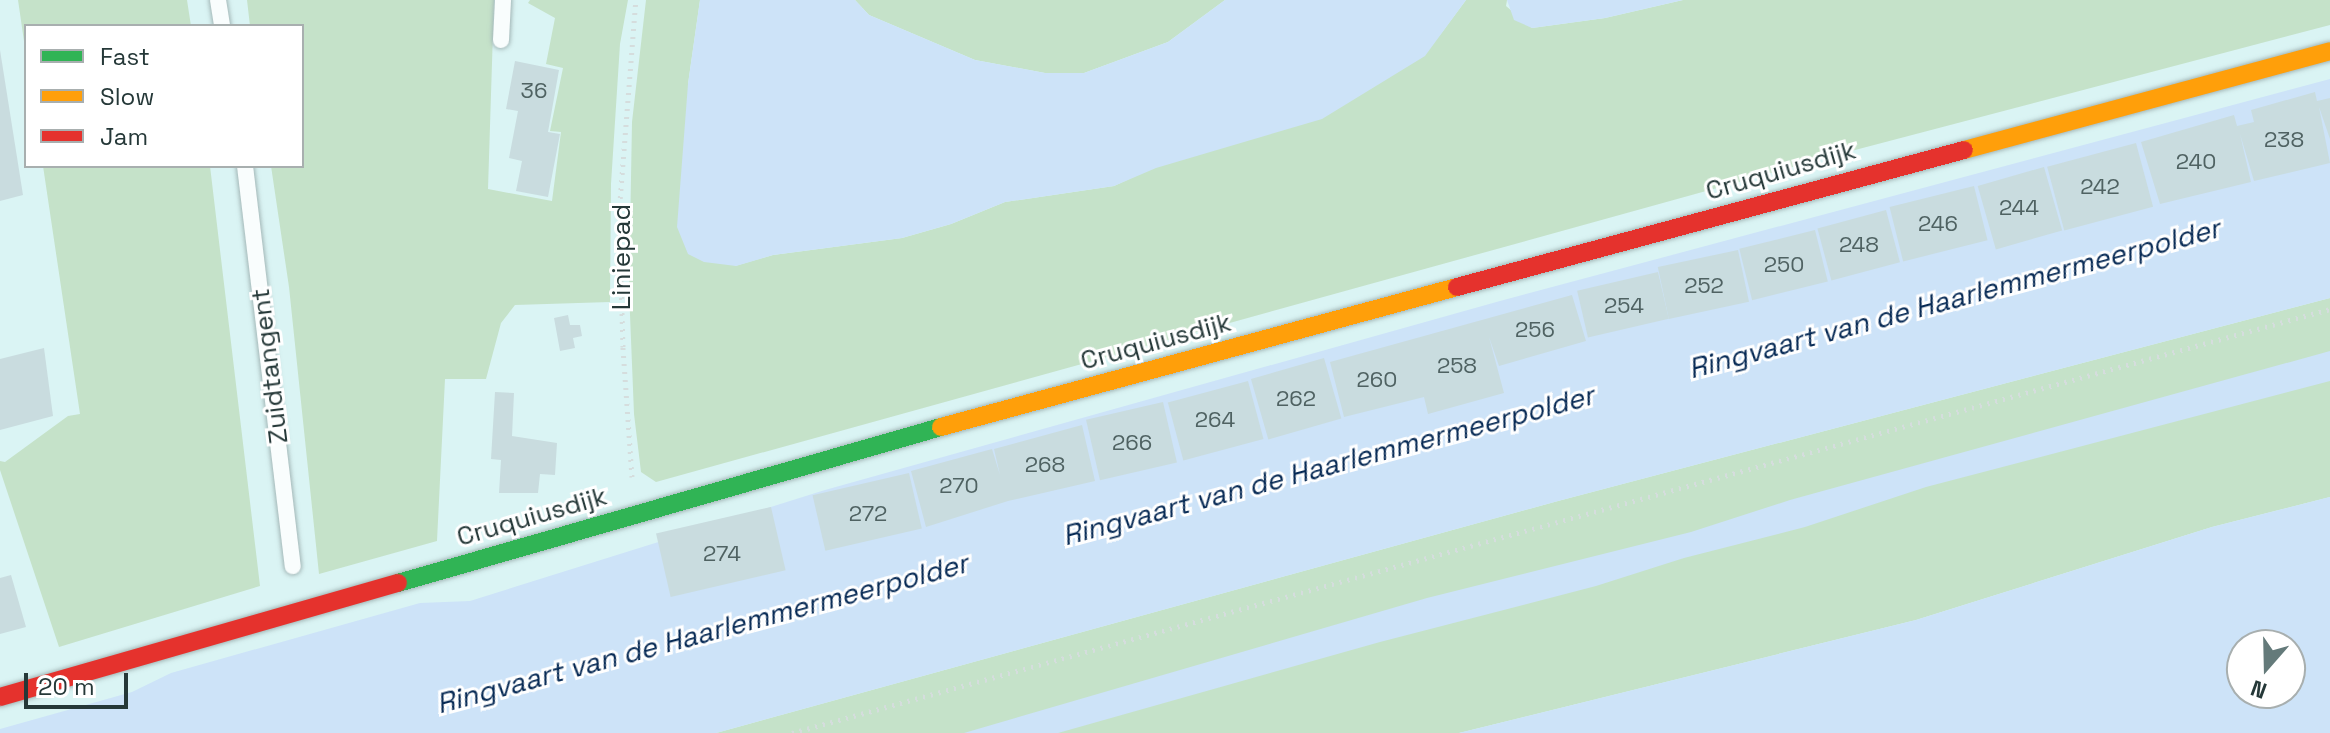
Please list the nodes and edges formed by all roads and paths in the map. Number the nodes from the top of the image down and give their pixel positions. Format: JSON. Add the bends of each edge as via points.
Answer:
{"nodes":[{"id":1,"x":218,"y":0,"type":"edge"},
{"id":2,"x":503,"y":0,"type":"edge"},
{"id":3,"x":636,"y":0,"type":"edge"},
{"id":4,"x":222,"y":24,"type":"edge"},
{"id":5,"x":501,"y":40,"type":"dead end"},
{"id":6,"x":2330,"y":51,"type":"edge"},
{"id":7,"x":245,"y":168,"type":"edge"},
{"id":8,"x":2330,"y":309,"type":"edge"},
{"id":9,"x":640,"y":513,"type":"junction"},
{"id":10,"x":293,"y":566,"type":"dead end"},
{"id":11,"x":0,"y":697,"type":"edge"},
{"id":12,"x":792,"y":733,"type":"edge"}],
"edges":[{"from":1,"to":4,"type":"lane"},
{"from":2,"to":5,"type":"lane"},
{"from":3,"to":9,"type":"path","name":"Liniepad","via":[[619,214],[630,450]]},
{"from":6,"to":9,"type":"street","name":"Cruquiusdijk"},
{"from":7,"to":10,"type":"lane","name":"Zuidtangent"},
{"from":8,"to":12,"type":"path"},
{"from":9,"to":11,"type":"street","name":"Cruquiusdijk"}]}
